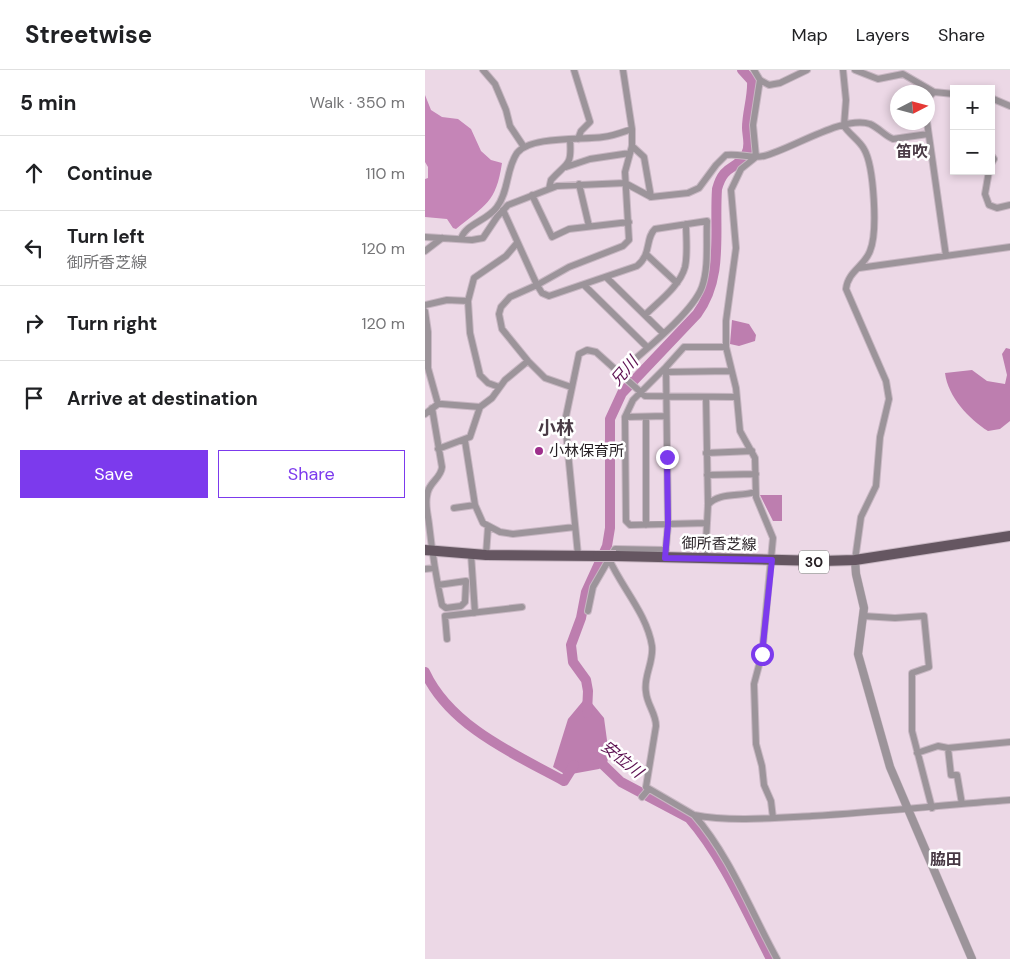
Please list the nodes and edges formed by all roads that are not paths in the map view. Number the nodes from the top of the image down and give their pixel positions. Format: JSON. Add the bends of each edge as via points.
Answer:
{"nodes":[{"id":1,"x":483,"y":70,"type":"edge"},
{"id":2,"x":574,"y":70,"type":"edge"},
{"id":3,"x":623,"y":70,"type":"edge"},
{"id":4,"x":754,"y":70,"type":"edge"},
{"id":5,"x":807,"y":70,"type":"edge"},
{"id":6,"x":843,"y":70,"type":"edge"},
{"id":7,"x":855,"y":70,"type":"edge"},
{"id":8,"x":760,"y":80,"type":"junction"},
{"id":9,"x":922,"y":85,"type":"edge"},
{"id":10,"x":935,"y":92,"type":"edge"},
{"id":11,"x":950,"y":94,"type":"edge"},
{"id":12,"x":995,"y":100,"type":"edge"},
{"id":13,"x":1010,"y":106,"type":"edge"},
{"id":14,"x":844,"y":126,"type":"junction"},
{"id":15,"x":632,"y":130,"type":"junction"},
{"id":16,"x":928,"y":130,"type":"edge"},
{"id":17,"x":928,"y":134,"type":"junction"},
{"id":18,"x":578,"y":139,"type":"junction"},
{"id":19,"x":570,"y":140,"type":"junction"},
{"id":20,"x":524,"y":147,"type":"junction"},
{"id":21,"x":631,"y":150,"type":"junction"},
{"id":22,"x":754,"y":157,"type":"junction"},
{"id":23,"x":566,"y":167,"type":"junction"},
{"id":24,"x":988,"y":175,"type":"edge"},
{"id":25,"x":625,"y":183,"type":"junction"},
{"id":26,"x":579,"y":184,"type":"junction"},
{"id":27,"x":549,"y":189,"type":"junction"},
{"id":28,"x":532,"y":195,"type":"junction"},
{"id":29,"x":651,"y":197,"type":"junction"},
{"id":30,"x":1010,"y":205,"type":"edge"},
{"id":31,"x":503,"y":210,"type":"junction"},
{"id":32,"x":629,"y":222,"type":"junction"},
{"id":33,"x":686,"y":224,"type":"junction"},
{"id":34,"x":589,"y":226,"type":"junction"},
{"id":35,"x":425,"y":236,"type":"edge"},
{"id":36,"x":442,"y":238,"type":"junction"},
{"id":37,"x":461,"y":239,"type":"junction"},
{"id":38,"x":517,"y":243,"type":"junction"},
{"id":39,"x":1010,"y":246,"type":"edge"},
{"id":40,"x":425,"y":251,"type":"edge"},
{"id":41,"x":647,"y":255,"type":"junction"},
{"id":42,"x":946,"y":256,"type":"junction"},
{"id":43,"x":857,"y":268,"type":"junction"},
{"id":44,"x":607,"y":278,"type":"junction"},
{"id":45,"x":677,"y":283,"type":"junction"},
{"id":46,"x":537,"y":285,"type":"junction"},
{"id":47,"x":584,"y":285,"type":"junction"},
{"id":48,"x":468,"y":301,"type":"junction"},
{"id":49,"x":425,"y":305,"type":"edge"},
{"id":50,"x":425,"y":311,"type":"edge"},
{"id":51,"x":645,"y":315,"type":"junction"},
{"id":52,"x":663,"y":333,"type":"junction"},
{"id":53,"x":427,"y":341,"type":"edge"},
{"id":54,"x":725,"y":346,"type":"junction"},
{"id":55,"x":648,"y":348,"type":"junction"},
{"id":56,"x":528,"y":361,"type":"junction"},
{"id":57,"x":666,"y":370,"type":"junction"},
{"id":58,"x":731,"y":371,"type":"junction"},
{"id":59,"x":619,"y":373,"type":"junction"},
{"id":60,"x":499,"y":387,"type":"junction"},
{"id":61,"x":571,"y":387,"type":"junction"},
{"id":62,"x":638,"y":392,"type":"junction"},
{"id":63,"x":706,"y":397,"type":"junction"},
{"id":64,"x":736,"y":397,"type":"junction"},
{"id":65,"x":666,"y":398,"type":"junction"},
{"id":66,"x":435,"y":406,"type":"junction"},
{"id":67,"x":480,"y":407,"type":"junction"},
{"id":68,"x":425,"y":414,"type":"edge"},
{"id":69,"x":666,"y":416,"type":"junction"},
{"id":70,"x":625,"y":417,"type":"junction"},
{"id":71,"x":646,"y":417,"type":"junction"},
{"id":72,"x":465,"y":441,"type":"junction"},
{"id":73,"x":438,"y":449,"type":"junction"},
{"id":74,"x":752,"y":451,"type":"junction"},
{"id":75,"x":707,"y":453,"type":"junction"},
{"id":76,"x":757,"y":474,"type":"junction"},
{"id":77,"x":707,"y":475,"type":"junction"},
{"id":78,"x":755,"y":492,"type":"junction"},
{"id":79,"x":475,"y":505,"type":"junction"},
{"id":80,"x":708,"y":506,"type":"junction"},
{"id":81,"x":459,"y":515,"type":"dead end"},
{"id":82,"x":707,"y":523,"type":"junction"},
{"id":83,"x":668,"y":524,"type":"junction"},
{"id":84,"x":646,"y":525,"type":"junction"},
{"id":85,"x":488,"y":527,"type":"junction"},
{"id":86,"x":575,"y":527,"type":"junction"},
{"id":87,"x":1010,"y":536,"type":"edge"},
{"id":88,"x":429,"y":550,"type":"edge"},
{"id":89,"x":471,"y":554,"type":"junction"},
{"id":90,"x":665,"y":554,"type":"junction"},
{"id":91,"x":486,"y":555,"type":"junction"},
{"id":92,"x":578,"y":555,"type":"junction"},
{"id":93,"x":612,"y":558,"type":"junction"},
{"id":94,"x":705,"y":559,"type":"junction"},
{"id":95,"x":772,"y":560,"type":"junction"},
{"id":96,"x":855,"y":560,"type":"junction"},
{"id":97,"x":434,"y":568,"type":"junction"},
{"id":98,"x":425,"y":569,"type":"edge"},
{"id":99,"x":438,"y":585,"type":"junction"},
{"id":100,"x":522,"y":606,"type":"dead end"},
{"id":101,"x":588,"y":611,"type":"dead end"},
{"id":102,"x":475,"y":612,"type":"junction"},
{"id":103,"x":863,"y":616,"type":"junction"},
{"id":104,"x":447,"y":639,"type":"dead end"},
{"id":105,"x":1010,"y":742,"type":"edge"},
{"id":106,"x":948,"y":748,"type":"junction"},
{"id":107,"x":917,"y":753,"type":"junction"},
{"id":108,"x":648,"y":790,"type":"junction"},
{"id":109,"x":642,"y":798,"type":"dead end"},
{"id":110,"x":1010,"y":800,"type":"edge"},
{"id":111,"x":962,"y":804,"type":"junction"},
{"id":112,"x":932,"y":808,"type":"junction"},
{"id":113,"x":907,"y":810,"type":"junction"},
{"id":114,"x":694,"y":815,"type":"junction"},
{"id":115,"x":773,"y":818,"type":"junction"},
{"id":116,"x":777,"y":959,"type":"edge"},
{"id":117,"x":972,"y":959,"type":"edge"}],
"edges":[{"from":1,"to":20,"type":"street","via":[[495,84],[507,110],[510,126]]},
{"from":2,"to":18,"type":"street","via":[[590,122]]},
{"from":3,"to":15,"type":"street"},
{"from":4,"to":8,"type":"street"},
{"from":5,"to":8,"type":"street","via":[[774,84]]},
{"from":6,"to":14,"type":"street"},
{"from":7,"to":9,"type":"street","via":[[878,79],[908,76]]},
{"from":8,"to":22,"type":"street","via":[[753,125]]},
{"from":10,"to":11,"type":"street"},
{"from":12,"to":13,"type":"street"},
{"from":14,"to":17,"type":"street","via":[[853,122],[869,124],[893,139]]},
{"from":14,"to":22,"type":"street"},
{"from":14,"to":43,"type":"street","via":[[864,149],[870,173],[873,241],[867,258]]},
{"from":15,"to":18,"type":"street","via":[[606,137]]},
{"from":15,"to":21,"type":"street"},
{"from":16,"to":17,"type":"street"},
{"from":17,"to":42,"type":"street"},
{"from":18,"to":19,"type":"street"},
{"from":19,"to":20,"type":"street"},
{"from":19,"to":23,"type":"street","via":[[571,156]]},
{"from":20,"to":37,"type":"street","via":[[515,156],[497,208],[464,231]]},
{"from":21,"to":23,"type":"street"},
{"from":21,"to":25,"type":"street","via":[[625,167]]},
{"from":21,"to":29,"type":"street","via":[[644,157]]},
{"from":22,"to":29,"type":"street","via":[[726,155],[695,191]]},
{"from":22,"to":54,"type":"street","via":[[741,170],[731,190],[735,256]]},
{"from":23,"to":27,"type":"street","via":[[551,180]]},
{"from":24,"to":30,"type":"street","via":[[985,188],[989,205],[997,208]]},
{"from":25,"to":26,"type":"street"},
{"from":25,"to":29,"type":"street"},
{"from":25,"to":32,"type":"street"},
{"from":26,"to":27,"type":"street"},
{"from":26,"to":34,"type":"street"},
{"from":27,"to":28,"type":"street"},
{"from":28,"to":31,"type":"street"},
{"from":28,"to":34,"type":"street","via":[[552,236]]},
{"from":31,"to":37,"type":"street","via":[[483,238]]},
{"from":31,"to":38,"type":"street"},
{"from":32,"to":34,"type":"street"},
{"from":32,"to":46,"type":"street","via":[[630,236],[626,244],[569,267]]},
{"from":33,"to":41,"type":"street","via":[[655,229],[651,233]]},
{"from":33,"to":45,"type":"street","via":[[685,267]]},
{"from":33,"to":52,"type":"street","via":[[707,221],[705,277],[693,302]]},
{"from":35,"to":36,"type":"street"},
{"from":36,"to":37,"type":"street"},
{"from":36,"to":40,"type":"street"},
{"from":38,"to":46,"type":"street"},
{"from":38,"to":48,"type":"street","via":[[506,256],[474,278]]},
{"from":39,"to":42,"type":"street"},
{"from":41,"to":44,"type":"street","via":[[633,269]]},
{"from":41,"to":45,"type":"street"},
{"from":42,"to":43,"type":"street"},
{"from":43,"to":96,"type":"street","via":[[847,282],[848,295],[886,381],[889,399],[880,437],[876,486],[861,517]]},
{"from":44,"to":47,"type":"street"},
{"from":44,"to":51,"type":"street"},
{"from":45,"to":51,"type":"street"},
{"from":46,"to":47,"type":"street","via":[[542,293],[549,296]]},
{"from":46,"to":56,"type":"street","via":[[510,297],[499,314],[502,329]]},
{"from":47,"to":55,"type":"street"},
{"from":48,"to":49,"type":"street","via":[[447,300]]},
{"from":48,"to":60,"type":"street","via":[[468,322],[480,375]]},
{"from":50,"to":53,"type":"street"},
{"from":51,"to":52,"type":"street"},
{"from":52,"to":55,"type":"street"},
{"from":53,"to":66,"type":"street"},
{"from":54,"to":57,"type":"street","via":[[685,347]]},
{"from":54,"to":58,"type":"street"},
{"from":55,"to":59,"type":"street"},
{"from":56,"to":60,"type":"street"},
{"from":56,"to":61,"type":"street","via":[[545,378]]},
{"from":57,"to":58,"type":"street"},
{"from":57,"to":62,"type":"street"},
{"from":57,"to":65,"type":"street"},
{"from":58,"to":64,"type":"street"},
{"from":59,"to":61,"type":"street","via":[[596,352],[583,351],[577,358]]},
{"from":59,"to":62,"type":"street"},
{"from":60,"to":67,"type":"street","via":[[492,398]]},
{"from":61,"to":86,"type":"street","via":[[565,421]]},
{"from":62,"to":65,"type":"street","via":[[651,398]]},
{"from":62,"to":70,"type":"street"},
{"from":63,"to":64,"type":"street"},
{"from":63,"to":65,"type":"street"},
{"from":63,"to":75,"type":"street"},
{"from":64,"to":74,"type":"street","via":[[740,431]]},
{"from":65,"to":69,"type":"street"},
{"from":66,"to":67,"type":"street"},
{"from":66,"to":68,"type":"street"},
{"from":66,"to":73,"type":"street"},
{"from":67,"to":72,"type":"street","via":[[473,432]]},
{"from":69,"to":71,"type":"street"},
{"from":69,"to":83,"type":"street"},
{"from":70,"to":71,"type":"street"},
{"from":70,"to":84,"type":"street","via":[[626,520],[630,525]]},
{"from":71,"to":84,"type":"street"},
{"from":72,"to":73,"type":"street"},
{"from":72,"to":79,"type":"street"},
{"from":73,"to":88,"type":"street","via":[[442,472],[430,484],[427,497]]},
{"from":74,"to":75,"type":"street"},
{"from":74,"to":76,"type":"street"},
{"from":75,"to":77,"type":"street"},
{"from":76,"to":77,"type":"street"},
{"from":76,"to":78,"type":"street"},
{"from":77,"to":80,"type":"street"},
{"from":78,"to":80,"type":"street","via":[[717,497]]},
{"from":78,"to":95,"type":"street","via":[[771,531]]},
{"from":79,"to":81,"type":"street","via":[[456,508]]},
{"from":79,"to":85,"type":"street","via":[[479,518]]},
{"from":80,"to":82,"type":"street"},
{"from":82,"to":83,"type":"street"},
{"from":82,"to":94,"type":"street"},
{"from":83,"to":84,"type":"street"},
{"from":83,"to":90,"type":"street"},
{"from":85,"to":86,"type":"street","via":[[513,534]]},
{"from":85,"to":91,"type":"street"},
{"from":86,"to":92,"type":"street"},
{"from":87,"to":96,"type":"main road","name":"御所香芝線","number":"30"},
{"from":88,"to":89,"type":"main road","name":"御所香芝線","number":"30"},
{"from":88,"to":97,"type":"street"},
{"from":89,"to":91,"type":"main road","name":"御所香芝線","number":"30"},
{"from":89,"to":102,"type":"street"},
{"from":90,"to":93,"type":"main road","name":"御所香芝線","number":"30"},
{"from":90,"to":94,"type":"main road","name":"御所香芝線","number":"30"},
{"from":91,"to":92,"type":"main road","name":"御所香芝線","number":"30"},
{"from":92,"to":93,"type":"main road","name":"御所香芝線","number":"30","bridge":true},
{"from":93,"to":101,"type":"street","via":[[593,587]]},
{"from":93,"to":108,"type":"street","via":[[622,587],[639,609],[651,644],[645,692],[656,717],[656,726],[645,784]]},
{"from":94,"to":95,"type":"main road","name":"御所香芝線","number":"30"},
{"from":95,"to":96,"type":"main road","name":"御所香芝線","number":"30"},
{"from":95,"to":115,"type":"street","via":[[762,654],[754,677],[754,721],[763,780]]},
{"from":96,"to":103,"type":"street"},
{"from":97,"to":98,"type":"street"},
{"from":97,"to":99,"type":"street"},
{"from":99,"to":99,"type":"street","via":[[445,608],[461,606],[465,602],[466,581]]},
{"from":100,"to":102,"type":"street"},
{"from":102,"to":104,"type":"street","via":[[445,616]]},
{"from":103,"to":107,"type":"street","via":[[924,616],[929,667],[912,673],[912,731]]},
{"from":103,"to":113,"type":"street","via":[[858,654],[889,767]]},
{"from":105,"to":106,"type":"street"},
{"from":106,"to":107,"type":"street","via":[[938,746]]},
{"from":106,"to":111,"type":"street","via":[[951,775],[957,774]]},
{"from":107,"to":112,"type":"street"},
{"from":108,"to":109,"type":"street"},
{"from":108,"to":114,"type":"street"},
{"from":110,"to":111,"type":"street"},
{"from":111,"to":112,"type":"street"},
{"from":112,"to":113,"type":"street"},
{"from":113,"to":115,"type":"street"},
{"from":113,"to":117,"type":"street"},
{"from":114,"to":115,"type":"street"},
{"from":114,"to":116,"type":"street","via":[[727,864]]}]}
